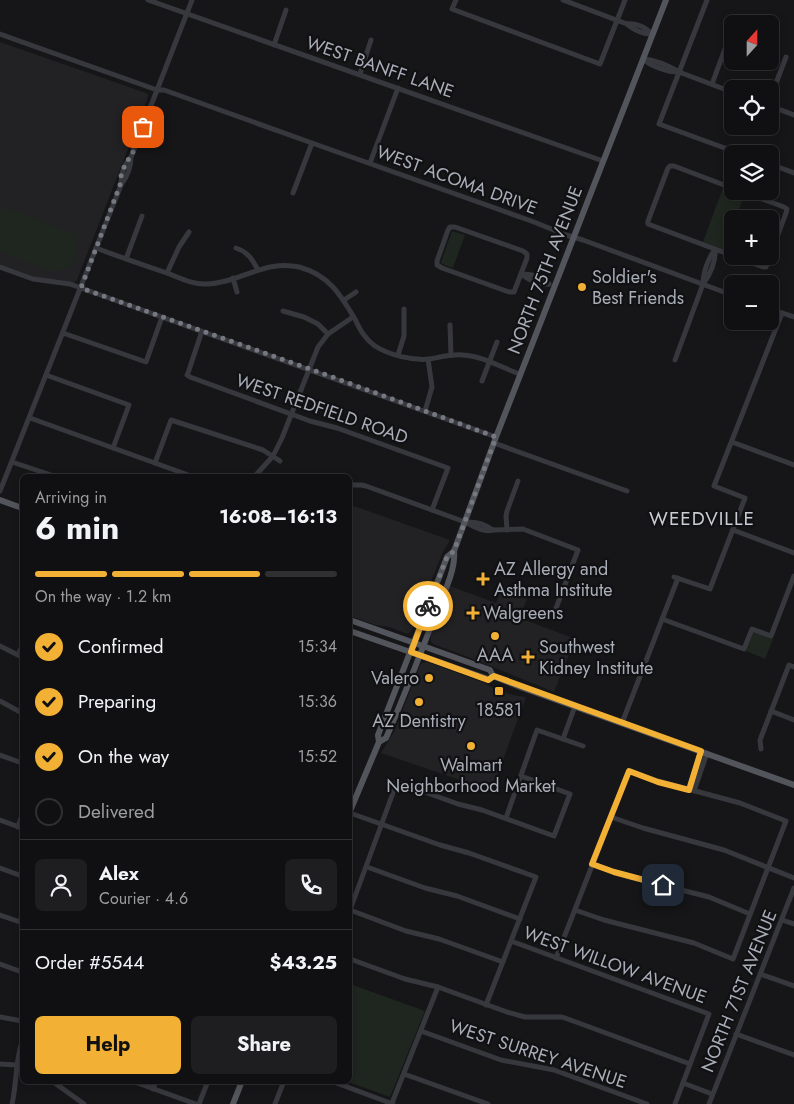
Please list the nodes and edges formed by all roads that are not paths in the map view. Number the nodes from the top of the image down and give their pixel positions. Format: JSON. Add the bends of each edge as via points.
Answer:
{"nodes":[{"id":1,"x":148,"y":0,"type":"edge"},
{"id":2,"x":192,"y":0,"type":"edge"},
{"id":3,"x":456,"y":0,"type":"edge"},
{"id":4,"x":563,"y":0,"type":"edge"},
{"id":5,"x":625,"y":0,"type":"edge"},
{"id":6,"x":666,"y":0,"type":"edge"},
{"id":7,"x":707,"y":0,"type":"edge"},
{"id":8,"x":286,"y":10,"type":"dead end"},
{"id":9,"x":187,"y":14,"type":"junction"},
{"id":10,"x":617,"y":19,"type":"junction"},
{"id":11,"x":0,"y":34,"type":"edge"},
{"id":12,"x":652,"y":34,"type":"junction"},
{"id":13,"x":371,"y":40,"type":"dead end"},
{"id":14,"x":274,"y":44,"type":"junction"},
{"id":15,"x":724,"y":52,"type":"edge"},
{"id":16,"x":786,"y":57,"type":"dead end"},
{"id":17,"x":643,"y":59,"type":"junction"},
{"id":18,"x":679,"y":72,"type":"junction"},
{"id":19,"x":360,"y":74,"type":"junction"},
{"id":20,"x":777,"y":80,"type":"edge"},
{"id":21,"x":712,"y":84,"type":"junction"},
{"id":22,"x":398,"y":88,"type":"junction"},
{"id":23,"x":724,"y":89,"type":"edge"},
{"id":24,"x":157,"y":90,"type":"junction"},
{"id":25,"x":779,"y":109,"type":"edge"},
{"id":26,"x":794,"y":115,"type":"edge"},
{"id":27,"x":312,"y":143,"type":"junction"},
{"id":28,"x":724,"y":148,"type":"edge"},
{"id":29,"x":603,"y":162,"type":"junction"},
{"id":30,"x":370,"y":163,"type":"junction"},
{"id":31,"x":779,"y":167,"type":"edge"},
{"id":32,"x":794,"y":173,"type":"edge"},
{"id":33,"x":724,"y":185,"type":"edge"},
{"id":34,"x":293,"y":193,"type":"dead end"},
{"id":35,"x":765,"y":200,"type":"edge"},
{"id":36,"x":142,"y":216,"type":"dead end"},
{"id":37,"x":189,"y":232,"type":"dead end"},
{"id":38,"x":573,"y":238,"type":"junction"},
{"id":39,"x":96,"y":248,"type":"junction"},
{"id":40,"x":236,"y":248,"type":"dead end"},
{"id":41,"x":715,"y":250,"type":"junction"},
{"id":42,"x":126,"y":259,"type":"junction"},
{"id":43,"x":0,"y":268,"type":"edge"},
{"id":44,"x":258,"y":270,"type":"junction"},
{"id":45,"x":167,"y":273,"type":"junction"},
{"id":46,"x":233,"y":278,"type":"junction"},
{"id":47,"x":703,"y":284,"type":"junction"},
{"id":48,"x":81,"y":288,"type":"junction"},
{"id":49,"x":236,"y":292,"type":"dead end"},
{"id":50,"x":356,"y":292,"type":"dead end"},
{"id":51,"x":514,"y":292,"type":"joint"},
{"id":52,"x":724,"y":292,"type":"edge"},
{"id":53,"x":344,"y":300,"type":"junction"},
{"id":54,"x":404,"y":309,"type":"dead end"},
{"id":55,"x":283,"y":311,"type":"dead end"},
{"id":56,"x":779,"y":312,"type":"edge"},
{"id":57,"x":782,"y":313,"type":"junction"},
{"id":58,"x":162,"y":317,"type":"junction"},
{"id":59,"x":353,"y":317,"type":"junction"},
{"id":60,"x":794,"y":317,"type":"edge"},
{"id":61,"x":450,"y":325,"type":"dead end"},
{"id":62,"x":202,"y":331,"type":"junction"},
{"id":63,"x":63,"y":333,"type":"junction"},
{"id":64,"x":328,"y":334,"type":"junction"},
{"id":65,"x":496,"y":342,"type":"dead end"},
{"id":66,"x":398,"y":355,"type":"junction"},
{"id":67,"x":451,"y":355,"type":"junction"},
{"id":68,"x":428,"y":359,"type":"junction"},
{"id":69,"x":675,"y":360,"type":"dead end"},
{"id":70,"x":489,"y":362,"type":"junction"},
{"id":71,"x":309,"y":369,"type":"junction"},
{"id":72,"x":520,"y":374,"type":"junction"},
{"id":73,"x":46,"y":375,"type":"junction"},
{"id":74,"x":482,"y":381,"type":"dead end"},
{"id":75,"x":426,"y":411,"type":"junction"},
{"id":76,"x":291,"y":414,"type":"junction"},
{"id":77,"x":30,"y":418,"type":"junction"},
{"id":78,"x":495,"y":440,"type":"junction"},
{"id":79,"x":732,"y":442,"type":"junction"},
{"id":80,"x":113,"y":448,"type":"junction"},
{"id":81,"x":273,"y":456,"type":"junction"},
{"id":82,"x":280,"y":461,"type":"dead end"},
{"id":83,"x":12,"y":462,"type":"junction"},
{"id":84,"x":155,"y":463,"type":"junction"},
{"id":85,"x":794,"y":465,"type":"edge"},
{"id":86,"x":48,"y":474,"type":"edge"},
{"id":87,"x":185,"y":474,"type":"edge"},
{"id":88,"x":257,"y":474,"type":"edge"},
{"id":89,"x":518,"y":481,"type":"dead end"},
{"id":90,"x":352,"y":484,"type":"edge"},
{"id":91,"x":0,"y":491,"type":"edge"},
{"id":92,"x":627,"y":491,"type":"dead end"},
{"id":93,"x":0,"y":500,"type":"edge"},
{"id":94,"x":20,"y":507,"type":"edge"},
{"id":95,"x":432,"y":510,"type":"junction"},
{"id":96,"x":465,"y":522,"type":"junction"},
{"id":97,"x":507,"y":530,"type":"junction"},
{"id":98,"x":732,"y":530,"type":"junction"},
{"id":99,"x":454,"y":551,"type":"junction"},
{"id":100,"x":794,"y":553,"type":"edge"},
{"id":101,"x":794,"y":576,"type":"edge"},
{"id":102,"x":555,"y":612,"type":"dead end"},
{"id":103,"x":662,"y":619,"type":"junction"},
{"id":104,"x":352,"y":621,"type":"edge"},
{"id":105,"x":352,"y":632,"type":"edge"},
{"id":106,"x":414,"y":642,"type":"junction"},
{"id":107,"x":0,"y":646,"type":"edge"},
{"id":108,"x":424,"y":646,"type":"junction"},
{"id":109,"x":411,"y":652,"type":"junction"},
{"id":110,"x":420,"y":655,"type":"junction"},
{"id":111,"x":20,"y":656,"type":"edge"},
{"id":112,"x":792,"y":666,"type":"edge"},
{"id":113,"x":494,"y":676,"type":"junction"},
{"id":114,"x":0,"y":701,"type":"edge"},
{"id":115,"x":575,"y":706,"type":"junction"},
{"id":116,"x":771,"y":711,"type":"junction"},
{"id":117,"x":20,"y":712,"type":"edge"},
{"id":118,"x":794,"y":720,"type":"edge"},
{"id":119,"x":622,"y":723,"type":"junction"},
{"id":120,"x":563,"y":739,"type":"junction"},
{"id":121,"x":379,"y":742,"type":"junction"},
{"id":122,"x":583,"y":746,"type":"dead end"},
{"id":123,"x":761,"y":749,"type":"dead end"},
{"id":124,"x":704,"y":752,"type":"junction"},
{"id":125,"x":0,"y":755,"type":"edge"},
{"id":126,"x":20,"y":762,"type":"edge"},
{"id":127,"x":636,"y":766,"type":"dead end"},
{"id":128,"x":631,"y":772,"type":"junction"},
{"id":129,"x":521,"y":776,"type":"junction"},
{"id":130,"x":794,"y":785,"type":"edge"},
{"id":131,"x":692,"y":790,"type":"junction"},
{"id":132,"x":352,"y":807,"type":"edge"},
{"id":133,"x":352,"y":813,"type":"edge"},
{"id":134,"x":506,"y":818,"type":"junction"},
{"id":135,"x":611,"y":818,"type":"junction"},
{"id":136,"x":0,"y":820,"type":"edge"},
{"id":137,"x":381,"y":824,"type":"junction"},
{"id":138,"x":20,"y":828,"type":"edge"},
{"id":139,"x":592,"y":864,"type":"junction"},
{"id":140,"x":367,"y":866,"type":"junction"},
{"id":141,"x":768,"y":867,"type":"junction"},
{"id":142,"x":0,"y":868,"type":"edge"},
{"id":143,"x":20,"y":875,"type":"edge"},
{"id":144,"x":794,"y":878,"type":"edge"},
{"id":145,"x":794,"y":888,"type":"edge"},
{"id":146,"x":352,"y":905,"type":"edge"},
{"id":147,"x":575,"y":910,"type":"junction"},
{"id":148,"x":352,"y":911,"type":"edge"},
{"id":149,"x":750,"y":914,"type":"junction"},
{"id":150,"x":0,"y":915,"type":"edge"},
{"id":151,"x":520,"y":919,"type":"junction"},
{"id":152,"x":782,"y":920,"type":"junction"},
{"id":153,"x":20,"y":922,"type":"edge"},
{"id":154,"x":794,"y":924,"type":"edge"},
{"id":155,"x":511,"y":942,"type":"junction"},
{"id":156,"x":726,"y":956,"type":"junction"},
{"id":157,"x":556,"y":958,"type":"junction"},
{"id":158,"x":352,"y":960,"type":"edge"},
{"id":159,"x":503,"y":962,"type":"junction"},
{"id":160,"x":723,"y":963,"type":"dead end"},
{"id":161,"x":0,"y":964,"type":"edge"},
{"id":162,"x":20,"y":971,"type":"edge"},
{"id":163,"x":760,"y":974,"type":"junction"},
{"id":164,"x":794,"y":986,"type":"edge"},
{"id":165,"x":438,"y":988,"type":"junction"},
{"id":166,"x":486,"y":1005,"type":"junction"},
{"id":167,"x":0,"y":1017,"type":"edge"},
{"id":168,"x":20,"y":1022,"type":"edge"},
{"id":169,"x":421,"y":1031,"type":"junction"},
{"id":170,"x":736,"y":1034,"type":"junction"},
{"id":171,"x":20,"y":1048,"type":"edge"},
{"id":172,"x":794,"y":1055,"type":"edge"},
{"id":173,"x":0,"y":1064,"type":"edge"},
{"id":174,"x":19,"y":1064,"type":"edge"},
{"id":175,"x":690,"y":1064,"type":"junction"},
{"id":176,"x":404,"y":1074,"type":"junction"},
{"id":177,"x":683,"y":1083,"type":"junction"},
{"id":178,"x":56,"y":1084,"type":"edge"},
{"id":179,"x":140,"y":1084,"type":"edge"},
{"id":180,"x":155,"y":1084,"type":"edge"},
{"id":181,"x":207,"y":1084,"type":"edge"},
{"id":182,"x":241,"y":1084,"type":"edge"},
{"id":183,"x":283,"y":1084,"type":"edge"},
{"id":184,"x":339,"y":1084,"type":"edge"},
{"id":185,"x":153,"y":1089,"type":"junction"},
{"id":186,"x":712,"y":1094,"type":"junction"},
{"id":187,"x":12,"y":1104,"type":"edge"},
{"id":188,"x":84,"y":1104,"type":"edge"},
{"id":189,"x":197,"y":1104,"type":"edge"},
{"id":190,"x":233,"y":1104,"type":"edge"},
{"id":191,"x":275,"y":1104,"type":"edge"},
{"id":192,"x":393,"y":1104,"type":"edge"},
{"id":193,"x":488,"y":1104,"type":"edge"},
{"id":194,"x":647,"y":1104,"type":"edge"},
{"id":195,"x":675,"y":1104,"type":"edge"},
{"id":196,"x":709,"y":1104,"type":"edge"}],
"edges":[{"from":1,"to":9,"type":"street","name":"WEST BANFF LANE"},
{"from":2,"to":9,"type":"street"},
{"from":3,"to":10,"type":"street","via":[[452,9],[600,64]]},
{"from":4,"to":10,"type":"street"},
{"from":5,"to":10,"type":"street"},
{"from":6,"to":12,"type":"main road","name":"NORTH 75TH AVENUE"},
{"from":7,"to":18,"type":"street"},
{"from":8,"to":14,"type":"street"},
{"from":9,"to":14,"type":"street","name":"WEST BANFF LANE"},
{"from":9,"to":24,"type":"street"},
{"from":10,"to":12,"type":"street","via":[[647,29]]},
{"from":11,"to":24,"type":"street","name":"WEST ACOMA DRIVE"},
{"from":12,"to":17,"type":"main road","name":"NORTH 75TH AVENUE"},
{"from":13,"to":19,"type":"street"},
{"from":14,"to":19,"type":"street","name":"WEST BANFF LANE"},
{"from":15,"to":21,"type":"street"},
{"from":16,"to":20,"type":"street"},
{"from":17,"to":18,"type":"street"},
{"from":17,"to":29,"type":"main road","name":"NORTH 75TH AVENUE"},
{"from":18,"to":21,"type":"street"},
{"from":18,"to":28,"type":"street","via":[[659,124]]},
{"from":19,"to":22,"type":"street","name":"WEST BANFF LANE"},
{"from":21,"to":23,"type":"street"},
{"from":22,"to":29,"type":"street","name":"WEST BANFF LANE"},
{"from":22,"to":30,"type":"street"},
{"from":24,"to":27,"type":"street","name":"WEST ACOMA DRIVE"},
{"from":24,"to":39,"type":"street","via":[[131,157],[126,162]]},
{"from":25,"to":26,"type":"street"},
{"from":27,"to":30,"type":"street","name":"WEST ACOMA DRIVE"},
{"from":27,"to":34,"type":"street"},
{"from":29,"to":38,"type":"main road","name":"NORTH 75TH AVENUE"},
{"from":30,"to":38,"type":"street","name":"WEST ACOMA DRIVE"},
{"from":31,"to":32,"type":"street"},
{"from":33,"to":41,"type":"street","via":[[670,166],[648,221],[651,226]]},
{"from":35,"to":41,"type":"street","via":[[787,209],[766,267]]},
{"from":36,"to":42,"type":"street"},
{"from":37,"to":45,"type":"street"},
{"from":38,"to":47,"type":"street","name":"WEST ACOMA DRIVE"},
{"from":38,"to":72,"type":"main road","name":"NORTH 75TH AVENUE"},
{"from":39,"to":42,"type":"street"},
{"from":39,"to":48,"type":"street"},
{"from":40,"to":44,"type":"street","via":[[251,257]]},
{"from":41,"to":47,"type":"street"},
{"from":42,"to":45,"type":"street"},
{"from":43,"to":48,"type":"street","via":[[33,279]]},
{"from":44,"to":46,"type":"street"},
{"from":44,"to":53,"type":"street","via":[[285,265],[302,268],[326,280]]},
{"from":45,"to":46,"type":"street","via":[[206,284]]},
{"from":46,"to":49,"type":"street"},
{"from":47,"to":52,"type":"street","name":"WEST ACOMA DRIVE"},
{"from":47,"to":69,"type":"street"},
{"from":48,"to":58,"type":"street"},
{"from":48,"to":63,"type":"street"},
{"from":50,"to":53,"type":"street"},
{"from":51,"to":51,"type":"street","via":[[437,265],[450,227],[527,254]]},
{"from":53,"to":59,"type":"street"},
{"from":54,"to":66,"type":"street","via":[[404,336]]},
{"from":55,"to":64,"type":"street","via":[[318,324]]},
{"from":56,"to":57,"type":"street"},
{"from":57,"to":60,"type":"street"},
{"from":57,"to":79,"type":"street"},
{"from":58,"to":62,"type":"street"},
{"from":58,"to":63,"type":"street","via":[[146,362]]},
{"from":59,"to":64,"type":"street"},
{"from":59,"to":66,"type":"street","via":[[364,336],[376,346]]},
{"from":61,"to":67,"type":"street"},
{"from":62,"to":71,"type":"street"},
{"from":62,"to":76,"type":"street","name":"WEST REDFIELD ROAD","via":[[190,377]]},
{"from":63,"to":73,"type":"street"},
{"from":64,"to":71,"type":"street","via":[[318,347]]},
{"from":65,"to":70,"type":"street"},
{"from":66,"to":68,"type":"street"},
{"from":67,"to":68,"type":"street"},
{"from":67,"to":70,"type":"street","via":[[476,357]]},
{"from":68,"to":75,"type":"street","via":[[432,387]]},
{"from":70,"to":72,"type":"street"},
{"from":70,"to":74,"type":"street"},
{"from":71,"to":75,"type":"street"},
{"from":71,"to":76,"type":"street"},
{"from":72,"to":78,"type":"main road","name":"NORTH 75TH AVENUE"},
{"from":73,"to":77,"type":"street"},
{"from":73,"to":80,"type":"street","via":[[129,405]]},
{"from":75,"to":78,"type":"street"},
{"from":76,"to":81,"type":"street"},
{"from":76,"to":95,"type":"street","name":"WEST REDFIELD ROAD","via":[[448,468]]},
{"from":77,"to":80,"type":"street"},
{"from":77,"to":83,"type":"street"},
{"from":78,"to":92,"type":"street"},
{"from":78,"to":96,"type":"main road","name":"NORTH 75TH AVENUE"},
{"from":79,"to":85,"type":"street"},
{"from":79,"to":98,"type":"street","via":[[714,486],[745,498]]},
{"from":80,"to":84,"type":"street"},
{"from":81,"to":82,"type":"street"},
{"from":81,"to":84,"type":"street","via":[[171,420]]},
{"from":81,"to":88,"type":"street"},
{"from":83,"to":86,"type":"street"},
{"from":83,"to":91,"type":"street"},
{"from":84,"to":87,"type":"street"},
{"from":89,"to":97,"type":"street","via":[[507,511]]},
{"from":90,"to":95,"type":"street"},
{"from":93,"to":94,"type":"main road"},
{"from":95,"to":96,"type":"street"},
{"from":96,"to":97,"type":"street","via":[[489,531]]},
{"from":96,"to":99,"type":"main road","name":"NORTH 75TH AVENUE"},
{"from":97,"to":102,"type":"street","via":[[527,530],[578,550]]},
{"from":98,"to":100,"type":"street"},
{"from":98,"to":103,"type":"street","via":[[710,590],[676,577]]},
{"from":99,"to":106,"type":"main road","name":"NORTH 75TH AVENUE","via":[[447,557]]},
{"from":99,"to":108,"type":"main road","name":"NORTH 75TH AVENUE","via":[[455,560]]},
{"from":101,"to":103,"type":"street","via":[[771,636],[752,629],[744,649]]},
{"from":103,"to":119,"type":"street"},
{"from":104,"to":106,"type":"main road"},
{"from":105,"to":109,"type":"main road"},
{"from":106,"to":108,"type":"main road"},
{"from":106,"to":109,"type":"main road","name":"NORTH 75TH AVENUE"},
{"from":107,"to":111,"type":"street"},
{"from":108,"to":110,"type":"main road","name":"NORTH 75TH AVENUE"},
{"from":108,"to":113,"type":"main road","via":[[490,670]]},
{"from":109,"to":110,"type":"main road"},
{"from":109,"to":121,"type":"main road","name":"NORTH 75TH AVENUE","via":[[378,735]]},
{"from":110,"to":113,"type":"main road","via":[[488,680]]},
{"from":110,"to":121,"type":"main road","name":"NORTH 75TH AVENUE","via":[[386,738]]},
{"from":112,"to":116,"type":"street"},
{"from":113,"to":115,"type":"main road"},
{"from":114,"to":117,"type":"street"},
{"from":115,"to":119,"type":"main road"},
{"from":115,"to":120,"type":"street"},
{"from":116,"to":118,"type":"street"},
{"from":116,"to":123,"type":"street","via":[[760,740]]},
{"from":119,"to":124,"type":"main road"},
{"from":120,"to":122,"type":"street"},
{"from":120,"to":129,"type":"street","via":[[538,730]]},
{"from":121,"to":132,"type":"main road","name":"NORTH 75TH AVENUE"},
{"from":124,"to":130,"type":"main road"},
{"from":124,"to":131,"type":"street"},
{"from":125,"to":126,"type":"street"},
{"from":127,"to":128,"type":"street"},
{"from":128,"to":131,"type":"street"},
{"from":128,"to":135,"type":"street"},
{"from":129,"to":134,"type":"street"},
{"from":129,"to":134,"type":"street","via":[[570,794],[554,836]]},
{"from":131,"to":141,"type":"street","via":[[740,803],[786,821]]},
{"from":133,"to":137,"type":"street"},
{"from":134,"to":137,"type":"street","via":[[397,782]]},
{"from":135,"to":139,"type":"street"},
{"from":135,"to":141,"type":"street","via":[[724,850]]},
{"from":136,"to":138,"type":"street"},
{"from":137,"to":140,"type":"street"},
{"from":137,"to":151,"type":"street","via":[[536,877]]},
{"from":139,"to":147,"type":"street"},
{"from":139,"to":149,"type":"street","via":[[700,894]]},
{"from":140,"to":146,"type":"street"},
{"from":140,"to":151,"type":"street"},
{"from":141,"to":144,"type":"street"},
{"from":141,"to":149,"type":"street"},
{"from":142,"to":143,"type":"street"},
{"from":145,"to":152,"type":"street","name":"NORTH 71ST AVENUE"},
{"from":147,"to":156,"type":"street","via":[[694,943]]},
{"from":147,"to":157,"type":"street"},
{"from":148,"to":159,"type":"street"},
{"from":149,"to":156,"type":"street","via":[[733,959]]},
{"from":150,"to":153,"type":"street"},
{"from":151,"to":155,"type":"street"},
{"from":152,"to":154,"type":"street"},
{"from":152,"to":163,"type":"street","name":"NORTH 71ST AVENUE"},
{"from":155,"to":157,"type":"street","name":"WEST WILLOW AVENUE"},
{"from":155,"to":159,"type":"street"},
{"from":156,"to":160,"type":"street"},
{"from":157,"to":175,"type":"street","name":"WEST WILLOW AVENUE","via":[[709,1014]]},
{"from":158,"to":165,"type":"street"},
{"from":159,"to":166,"type":"street"},
{"from":161,"to":162,"type":"street"},
{"from":163,"to":164,"type":"street"},
{"from":163,"to":170,"type":"street","name":"NORTH 71ST AVENUE"},
{"from":165,"to":166,"type":"street"},
{"from":165,"to":169,"type":"street"},
{"from":166,"to":175,"type":"street","via":[[525,1017],[562,1018]]},
{"from":167,"to":168,"type":"street"},
{"from":169,"to":176,"type":"street"},
{"from":169,"to":194,"type":"street","name":"WEST SURREY AVENUE","via":[[501,1060],[554,1070]]},
{"from":170,"to":172,"type":"street"},
{"from":170,"to":186,"type":"street","name":"NORTH 71ST AVENUE"},
{"from":171,"to":174,"type":"street"},
{"from":173,"to":174,"type":"street"},
{"from":174,"to":187,"type":"street"},
{"from":175,"to":177,"type":"street"},
{"from":176,"to":192,"type":"street"},
{"from":176,"to":193,"type":"street"},
{"from":177,"to":186,"type":"street"},
{"from":177,"to":195,"type":"street"},
{"from":178,"to":188,"type":"street"},
{"from":179,"to":185,"type":"street"},
{"from":180,"to":185,"type":"street"},
{"from":181,"to":189,"type":"street"},
{"from":182,"to":190,"type":"main road"},
{"from":183,"to":191,"type":"street"},
{"from":184,"to":192,"type":"street"},
{"from":185,"to":189,"type":"street"},
{"from":186,"to":196,"type":"street","name":"NORTH 71ST AVENUE"}]}
